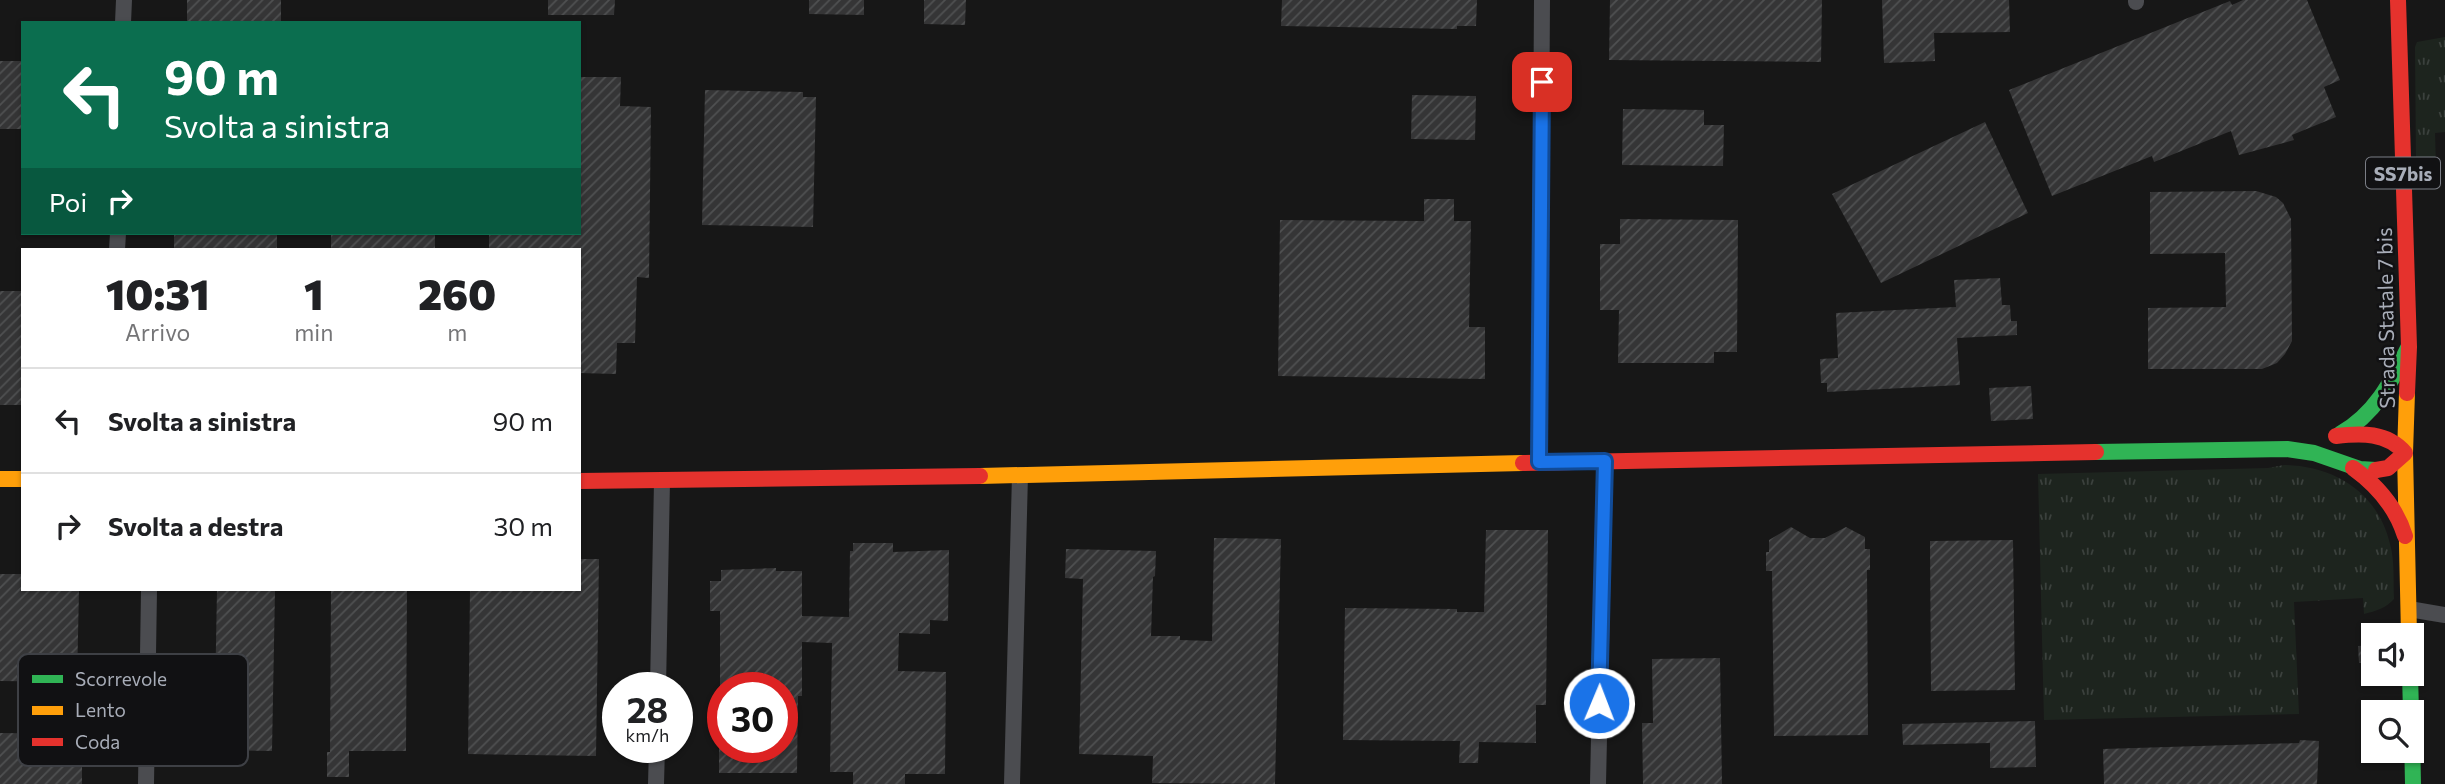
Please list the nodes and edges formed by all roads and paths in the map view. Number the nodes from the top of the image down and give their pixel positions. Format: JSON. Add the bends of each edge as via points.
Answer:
{"nodes":[{"id":1,"x":124,"y":0,"type":"edge"},
{"id":2,"x":1542,"y":0,"type":"edge"},
{"id":3,"x":2398,"y":0,"type":"edge"},
{"id":4,"x":123,"y":21,"type":"edge"},
{"id":5,"x":2409,"y":346,"type":"junction"},
{"id":6,"x":2336,"y":436,"type":"junction"},
{"id":7,"x":2287,"y":449,"type":"junction"},
{"id":8,"x":2405,"y":453,"type":"junction"},
{"id":9,"x":1605,"y":461,"type":"junction"},
{"id":10,"x":1539,"y":462,"type":"junction"},
{"id":11,"x":2353,"y":468,"type":"junction"},
{"id":12,"x":1020,"y":475,"type":"junction"},
{"id":13,"x":0,"y":479,"type":"edge"},
{"id":14,"x":21,"y":479,"type":"edge"},
{"id":15,"x":581,"y":481,"type":"edge"},
{"id":16,"x":662,"y":481,"type":"junction"},
{"id":17,"x":2407,"y":550,"type":"junction"},
{"id":18,"x":149,"y":591,"type":"edge"},
{"id":19,"x":2409,"y":609,"type":"junction"},
{"id":20,"x":2445,"y":615,"type":"edge"},
{"id":21,"x":2409,"y":623,"type":"edge"},
{"id":22,"x":148,"y":654,"type":"edge"},
{"id":23,"x":658,"y":672,"type":"edge"},
{"id":24,"x":657,"y":763,"type":"edge"},
{"id":25,"x":2413,"y":763,"type":"edge"},
{"id":26,"x":146,"y":766,"type":"edge"},
{"id":27,"x":146,"y":784,"type":"edge"},
{"id":28,"x":656,"y":784,"type":"edge"},
{"id":29,"x":1012,"y":784,"type":"edge"},
{"id":30,"x":1598,"y":784,"type":"edge"},
{"id":31,"x":2413,"y":784,"type":"edge"}],
"edges":[{"from":1,"to":4,"type":"street"},
{"from":2,"to":10,"type":"street"},
{"from":3,"to":5,"type":"street","name":"Strada Statale 7 bis","number":"SS7bis"},
{"from":5,"to":6,"type":"street","via":[[2379,403],[2366,418]]},
{"from":5,"to":8,"type":"street","name":"Strada Statale 7 bis","number":"SS7bis"},
{"from":6,"to":7,"type":"street"},
{"from":6,"to":8,"type":"street","via":[[2355,433],[2387,439]]},
{"from":7,"to":9,"type":"street"},
{"from":7,"to":11,"type":"street"},
{"from":8,"to":11,"type":"street","via":[[2398,464],[2386,469]]},
{"from":8,"to":17,"type":"street","name":"Strada Statale 7 bis","number":"SS7bis"},
{"from":9,"to":10,"type":"street"},
{"from":9,"to":30,"type":"street"},
{"from":10,"to":12,"type":"street"},
{"from":11,"to":17,"type":"street","via":[[2388,502],[2402,526]]},
{"from":12,"to":16,"type":"street"},
{"from":12,"to":29,"type":"street"},
{"from":13,"to":14,"type":"street"},
{"from":15,"to":16,"type":"street"},
{"from":16,"to":23,"type":"street"},
{"from":17,"to":19,"type":"street","name":"Strada Statale 7 bis","number":"SS7bis"},
{"from":18,"to":22,"type":"street"},
{"from":19,"to":20,"type":"street"},
{"from":19,"to":21,"type":"street","name":"Strada Statale 7 bis","number":"SS7bis"},
{"from":24,"to":28,"type":"street"},
{"from":25,"to":31,"type":"street"},
{"from":26,"to":27,"type":"street"}]}
